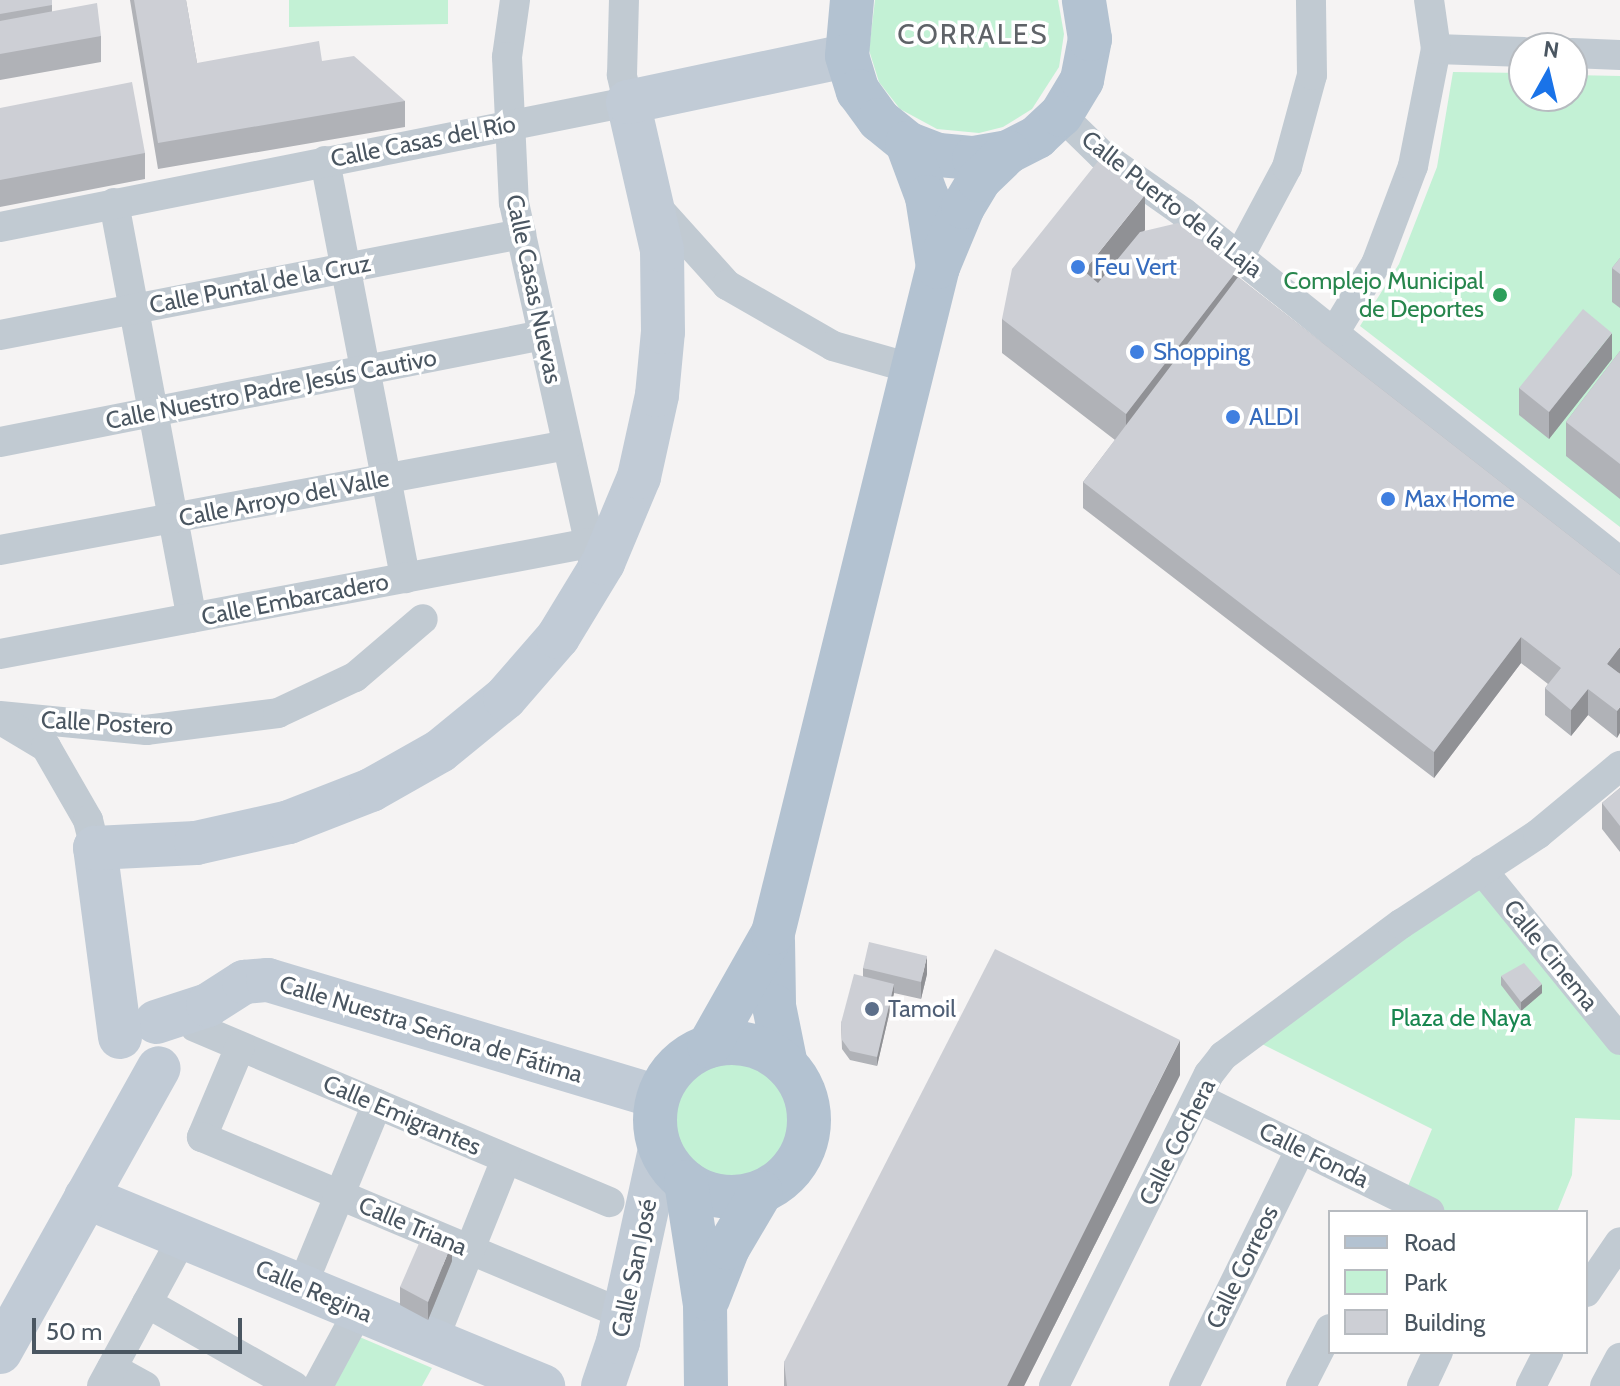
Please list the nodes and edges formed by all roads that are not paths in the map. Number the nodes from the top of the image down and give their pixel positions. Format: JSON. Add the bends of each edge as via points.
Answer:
{"nodes":[{"id":1,"x":515,"y":0,"type":"edge"},
{"id":2,"x":624,"y":0,"type":"edge"},
{"id":3,"x":852,"y":0,"type":"edge"},
{"id":4,"x":1084,"y":0,"type":"edge"},
{"id":5,"x":1311,"y":0,"type":"edge"},
{"id":6,"x":1429,"y":0,"type":"edge"},
{"id":7,"x":1436,"y":49,"type":"junction"},
{"id":8,"x":1508,"y":51,"type":"edge"},
{"id":9,"x":1588,"y":54,"type":"edge"},
{"id":10,"x":1620,"y":55,"type":"edge"},
{"id":11,"x":847,"y":56,"type":"junction"},
{"id":12,"x":628,"y":102,"type":"junction"},
{"id":13,"x":1061,"y":115,"type":"junction"},
{"id":14,"x":507,"y":124,"type":"junction"},
{"id":15,"x":907,"y":143,"type":"junction"},
{"id":16,"x":1008,"y":152,"type":"junction"},
{"id":17,"x":325,"y":161,"type":"junction"},
{"id":18,"x":651,"y":201,"type":"junction"},
{"id":19,"x":114,"y":203,"type":"junction"},
{"id":20,"x":0,"y":227,"type":"edge"},
{"id":21,"x":521,"y":234,"type":"junction"},
{"id":22,"x":1239,"y":257,"type":"junction"},
{"id":23,"x":938,"y":267,"type":"junction"},
{"id":24,"x":345,"y":268,"type":"junction"},
{"id":25,"x":134,"y":309,"type":"junction"},
{"id":26,"x":1334,"y":333,"type":"junction"},
{"id":27,"x":0,"y":335,"type":"edge"},
{"id":28,"x":543,"y":335,"type":"junction"},
{"id":29,"x":914,"y":369,"type":"junction"},
{"id":30,"x":365,"y":370,"type":"junction"},
{"id":31,"x":153,"y":412,"type":"junction"},
{"id":32,"x":0,"y":442,"type":"edge"},
{"id":33,"x":567,"y":445,"type":"junction"},
{"id":34,"x":385,"y":479,"type":"junction"},
{"id":35,"x":173,"y":518,"type":"junction"},
{"id":36,"x":0,"y":550,"type":"edge"},
{"id":37,"x":593,"y":559,"type":"junction"},
{"id":38,"x":1620,"y":562,"type":"edge"},
{"id":39,"x":405,"y":578,"type":"junction"},
{"id":40,"x":192,"y":618,"type":"junction"},
{"id":41,"x":423,"y":619,"type":"dead end"},
{"id":42,"x":0,"y":654,"type":"edge"},
{"id":43,"x":0,"y":717,"type":"edge"},
{"id":44,"x":1620,"y":766,"type":"edge"},
{"id":45,"x":95,"y":848,"type":"junction"},
{"id":46,"x":1482,"y":870,"type":"junction"},
{"id":47,"x":773,"y":933,"type":"junction"},
{"id":48,"x":160,"y":1036,"type":"junction"},
{"id":49,"x":1620,"y":1040,"type":"edge"},
{"id":50,"x":709,"y":1046,"type":"junction"},
{"id":51,"x":240,"y":1047,"type":"junction"},
{"id":52,"x":786,"y":1065,"type":"junction"},
{"id":53,"x":658,"y":1097,"type":"junction"},
{"id":54,"x":1198,"y":1098,"type":"junction"},
{"id":55,"x":377,"y":1104,"type":"junction"},
{"id":56,"x":1301,"y":1148,"type":"junction"},
{"id":57,"x":506,"y":1159,"type":"junction"},
{"id":58,"x":673,"y":1165,"type":"junction"},
{"id":59,"x":761,"y":1192,"type":"junction"},
{"id":60,"x":340,"y":1195,"type":"junction"},
{"id":61,"x":86,"y":1197,"type":"junction"},
{"id":62,"x":610,"y":1202,"type":"dead end"},
{"id":63,"x":1392,"y":1204,"type":"edge"},
{"id":64,"x":1420,"y":1210,"type":"edge"},
{"id":65,"x":183,"y":1237,"type":"junction"},
{"id":66,"x":1620,"y":1242,"type":"edge"},
{"id":67,"x":470,"y":1250,"type":"junction"},
{"id":68,"x":302,"y":1286,"type":"junction"},
{"id":69,"x":1588,"y":1289,"type":"edge"},
{"id":70,"x":147,"y":1303,"type":"junction"},
{"id":71,"x":705,"y":1305,"type":"junction"},
{"id":72,"x":359,"y":1310,"type":"junction"},
{"id":73,"x":625,"y":1315,"type":"junction"},
{"id":74,"x":1328,"y":1333,"type":"edge"},
{"id":75,"x":433,"y":1341,"type":"junction"},
{"id":76,"x":0,"y":1352,"type":"edge"},
{"id":77,"x":1437,"y":1354,"type":"edge"},
{"id":78,"x":1547,"y":1354,"type":"edge"},
{"id":79,"x":1620,"y":1358,"type":"edge"},
{"id":80,"x":483,"y":1375,"type":"edge"},
{"id":81,"x":107,"y":1377,"type":"edge"},
{"id":82,"x":145,"y":1386,"type":"edge"},
{"id":83,"x":294,"y":1386,"type":"edge"},
{"id":84,"x":318,"y":1386,"type":"edge"},
{"id":85,"x":543,"y":1386,"type":"edge"},
{"id":86,"x":603,"y":1386,"type":"edge"},
{"id":87,"x":706,"y":1386,"type":"edge"},
{"id":88,"x":1054,"y":1386,"type":"edge"},
{"id":89,"x":1184,"y":1386,"type":"edge"},
{"id":90,"x":1301,"y":1386,"type":"edge"},
{"id":91,"x":1422,"y":1386,"type":"edge"},
{"id":92,"x":1531,"y":1386,"type":"edge"},
{"id":93,"x":1605,"y":1386,"type":"edge"}],
"edges":[{"from":1,"to":14,"type":"street","name":"Calle Casas Nuevas","via":[[507,57]]},
{"from":2,"to":12,"type":"street","via":[[622,75]]},
{"from":3,"to":11,"type":"main road"},
{"from":4,"to":13,"type":"main road","via":[[1090,39],[1082,80]]},
{"from":5,"to":22,"type":"street","via":[[1312,75],[1287,167]]},
{"from":6,"to":7,"type":"street"},
{"from":7,"to":8,"type":"street"},
{"from":7,"to":26,"type":"street","via":[[1413,166],[1376,264]]},
{"from":9,"to":10,"type":"street"},
{"from":11,"to":12,"type":"street","name":"Calle Casas del Río"},
{"from":11,"to":15,"type":"main road","via":[[858,91],[879,120]]},
{"from":12,"to":14,"type":"street","name":"Calle Casas del Río"},
{"from":12,"to":18,"type":"street"},
{"from":13,"to":16,"type":"main road","via":[[1037,137]]},
{"from":13,"to":22,"type":"street","name":"Calle Puerto de la Laja","via":[[1103,156]]},
{"from":14,"to":17,"type":"street","name":"Calle Casas del Río"},
{"from":14,"to":21,"type":"street","name":"Calle Casas Nuevas"},
{"from":15,"to":16,"type":"main road","via":[[939,155],[974,158]]},
{"from":15,"to":23,"type":"main road","via":[[927,197]]},
{"from":16,"to":23,"type":"main road","via":[[979,180]]},
{"from":17,"to":19,"type":"street","name":"Calle Casas del Río"},
{"from":17,"to":24,"type":"street"},
{"from":18,"to":29,"type":"street","via":[[727,285],[833,346]]},
{"from":18,"to":37,"type":"street","via":[[662,250],[657,395],[639,477]]},
{"from":19,"to":20,"type":"street","name":"Calle Casas del Río"},
{"from":19,"to":25,"type":"street"},
{"from":21,"to":24,"type":"street","name":"Calle Puntal de la Cruz"},
{"from":21,"to":28,"type":"street","name":"Calle Casas Nuevas"},
{"from":22,"to":26,"type":"street","name":"Calle Puerto de la Laja"},
{"from":23,"to":29,"type":"main road"},
{"from":24,"to":25,"type":"street","name":"Calle Puntal de la Cruz"},
{"from":24,"to":30,"type":"street"},
{"from":25,"to":27,"type":"street","name":"Calle Puntal de la Cruz"},
{"from":25,"to":31,"type":"street"},
{"from":26,"to":38,"type":"street","name":"Calle Puerto de la Laja"},
{"from":28,"to":30,"type":"street","name":"Calle Nuestro Padre Jesús Cautivo"},
{"from":28,"to":33,"type":"street","name":"Calle Casas Nuevas"},
{"from":29,"to":47,"type":"main road"},
{"from":30,"to":31,"type":"street","name":"Calle Nuestro Padre Jesús Cautivo"},
{"from":30,"to":34,"type":"street"},
{"from":31,"to":32,"type":"street","name":"Calle Nuestro Padre Jesús Cautivo"},
{"from":31,"to":35,"type":"street"},
{"from":33,"to":34,"type":"street","name":"Calle Arroyo del Valle"},
{"from":33,"to":37,"type":"street","name":"Calle Casas Nuevas"},
{"from":34,"to":35,"type":"street","name":"Calle Arroyo del Valle"},
{"from":34,"to":39,"type":"street"},
{"from":35,"to":36,"type":"street","name":"Calle Arroyo del Valle"},
{"from":35,"to":40,"type":"street"},
{"from":37,"to":39,"type":"street","name":"Calle Embarcadero"},
{"from":37,"to":45,"type":"street","via":[[558,637],[505,698],[440,751],[371,790],[289,822],[196,843]]},
{"from":39,"to":40,"type":"street","name":"Calle Embarcadero"},
{"from":40,"to":42,"type":"street","name":"Calle Embarcadero"},
{"from":41,"to":43,"type":"street","name":"Calle Postero","via":[[355,677],[278,713],[146,730]]},
{"from":43,"to":45,"type":"street","via":[[46,747],[88,820]]},
{"from":44,"to":46,"type":"street","name":"Calle Cochera","via":[[1538,834]]},
{"from":45,"to":48,"type":"street","via":[[118,990]]},
{"from":46,"to":49,"type":"street","name":"Calle Cinema"},
{"from":46,"to":54,"type":"street","name":"Calle Cochera","via":[[1235,1047],[1209,1074]]},
{"from":47,"to":50,"type":"main road"},
{"from":47,"to":52,"type":"main road","via":[[774,1006]]},
{"from":48,"to":51,"type":"street","name":"Calle Emigrantes"},
{"from":48,"to":53,"type":"street","name":"Calle Nuestra Señora de Fátima","via":[[244,982],[268,980]]},
{"from":48,"to":61,"type":"street"},
{"from":50,"to":52,"type":"main road","via":[[750,1045]]},
{"from":50,"to":53,"type":"main road","via":[[677,1065]]},
{"from":51,"to":55,"type":"street","name":"Calle Emigrantes"},
{"from":51,"to":60,"type":"street","name":"Calle Triana","via":[[202,1137]]},
{"from":52,"to":59,"type":"main road","via":[[804,1092],[806,1141],[783,1177]]},
{"from":53,"to":58,"type":"main road"},
{"from":54,"to":56,"type":"street","name":"Calle Fonda"},
{"from":54,"to":88,"type":"street","name":"Calle Cochera"},
{"from":55,"to":57,"type":"street","name":"Calle Emigrantes"},
{"from":55,"to":60,"type":"street"},
{"from":56,"to":63,"type":"street","name":"Calle Fonda"},
{"from":56,"to":89,"type":"street","name":"Calle Correos"},
{"from":57,"to":62,"type":"street","name":"Calle Emigrantes"},
{"from":57,"to":67,"type":"street"},
{"from":58,"to":59,"type":"main road","via":[[709,1194]]},
{"from":58,"to":71,"type":"main road"},
{"from":58,"to":73,"type":"street","name":"Calle San José"},
{"from":59,"to":71,"type":"main road","via":[[728,1248]]},
{"from":60,"to":67,"type":"street","name":"Calle Triana"},
{"from":60,"to":68,"type":"street"},
{"from":61,"to":65,"type":"street","name":"Calle Regina"},
{"from":61,"to":76,"type":"street"},
{"from":63,"to":64,"type":"street","name":"Calle Fonda"},
{"from":65,"to":68,"type":"street","name":"Calle Regina"},
{"from":65,"to":70,"type":"street"},
{"from":66,"to":69,"type":"street"},
{"from":67,"to":73,"type":"street","name":"Calle Triana"},
{"from":67,"to":75,"type":"street"},
{"from":68,"to":72,"type":"street","name":"Calle Regina"},
{"from":70,"to":81,"type":"street"},
{"from":70,"to":83,"type":"street"},
{"from":71,"to":87,"type":"main road"},
{"from":72,"to":75,"type":"street","name":"Calle Regina"},
{"from":72,"to":84,"type":"street"},
{"from":73,"to":86,"type":"street","name":"Calle San José"},
{"from":74,"to":90,"type":"street"},
{"from":75,"to":80,"type":"street","name":"Calle Regina"},
{"from":77,"to":91,"type":"street"},
{"from":78,"to":92,"type":"street"},
{"from":79,"to":93,"type":"street"},
{"from":80,"to":85,"type":"street","name":"Calle Regina"},
{"from":81,"to":82,"type":"street"}]}
